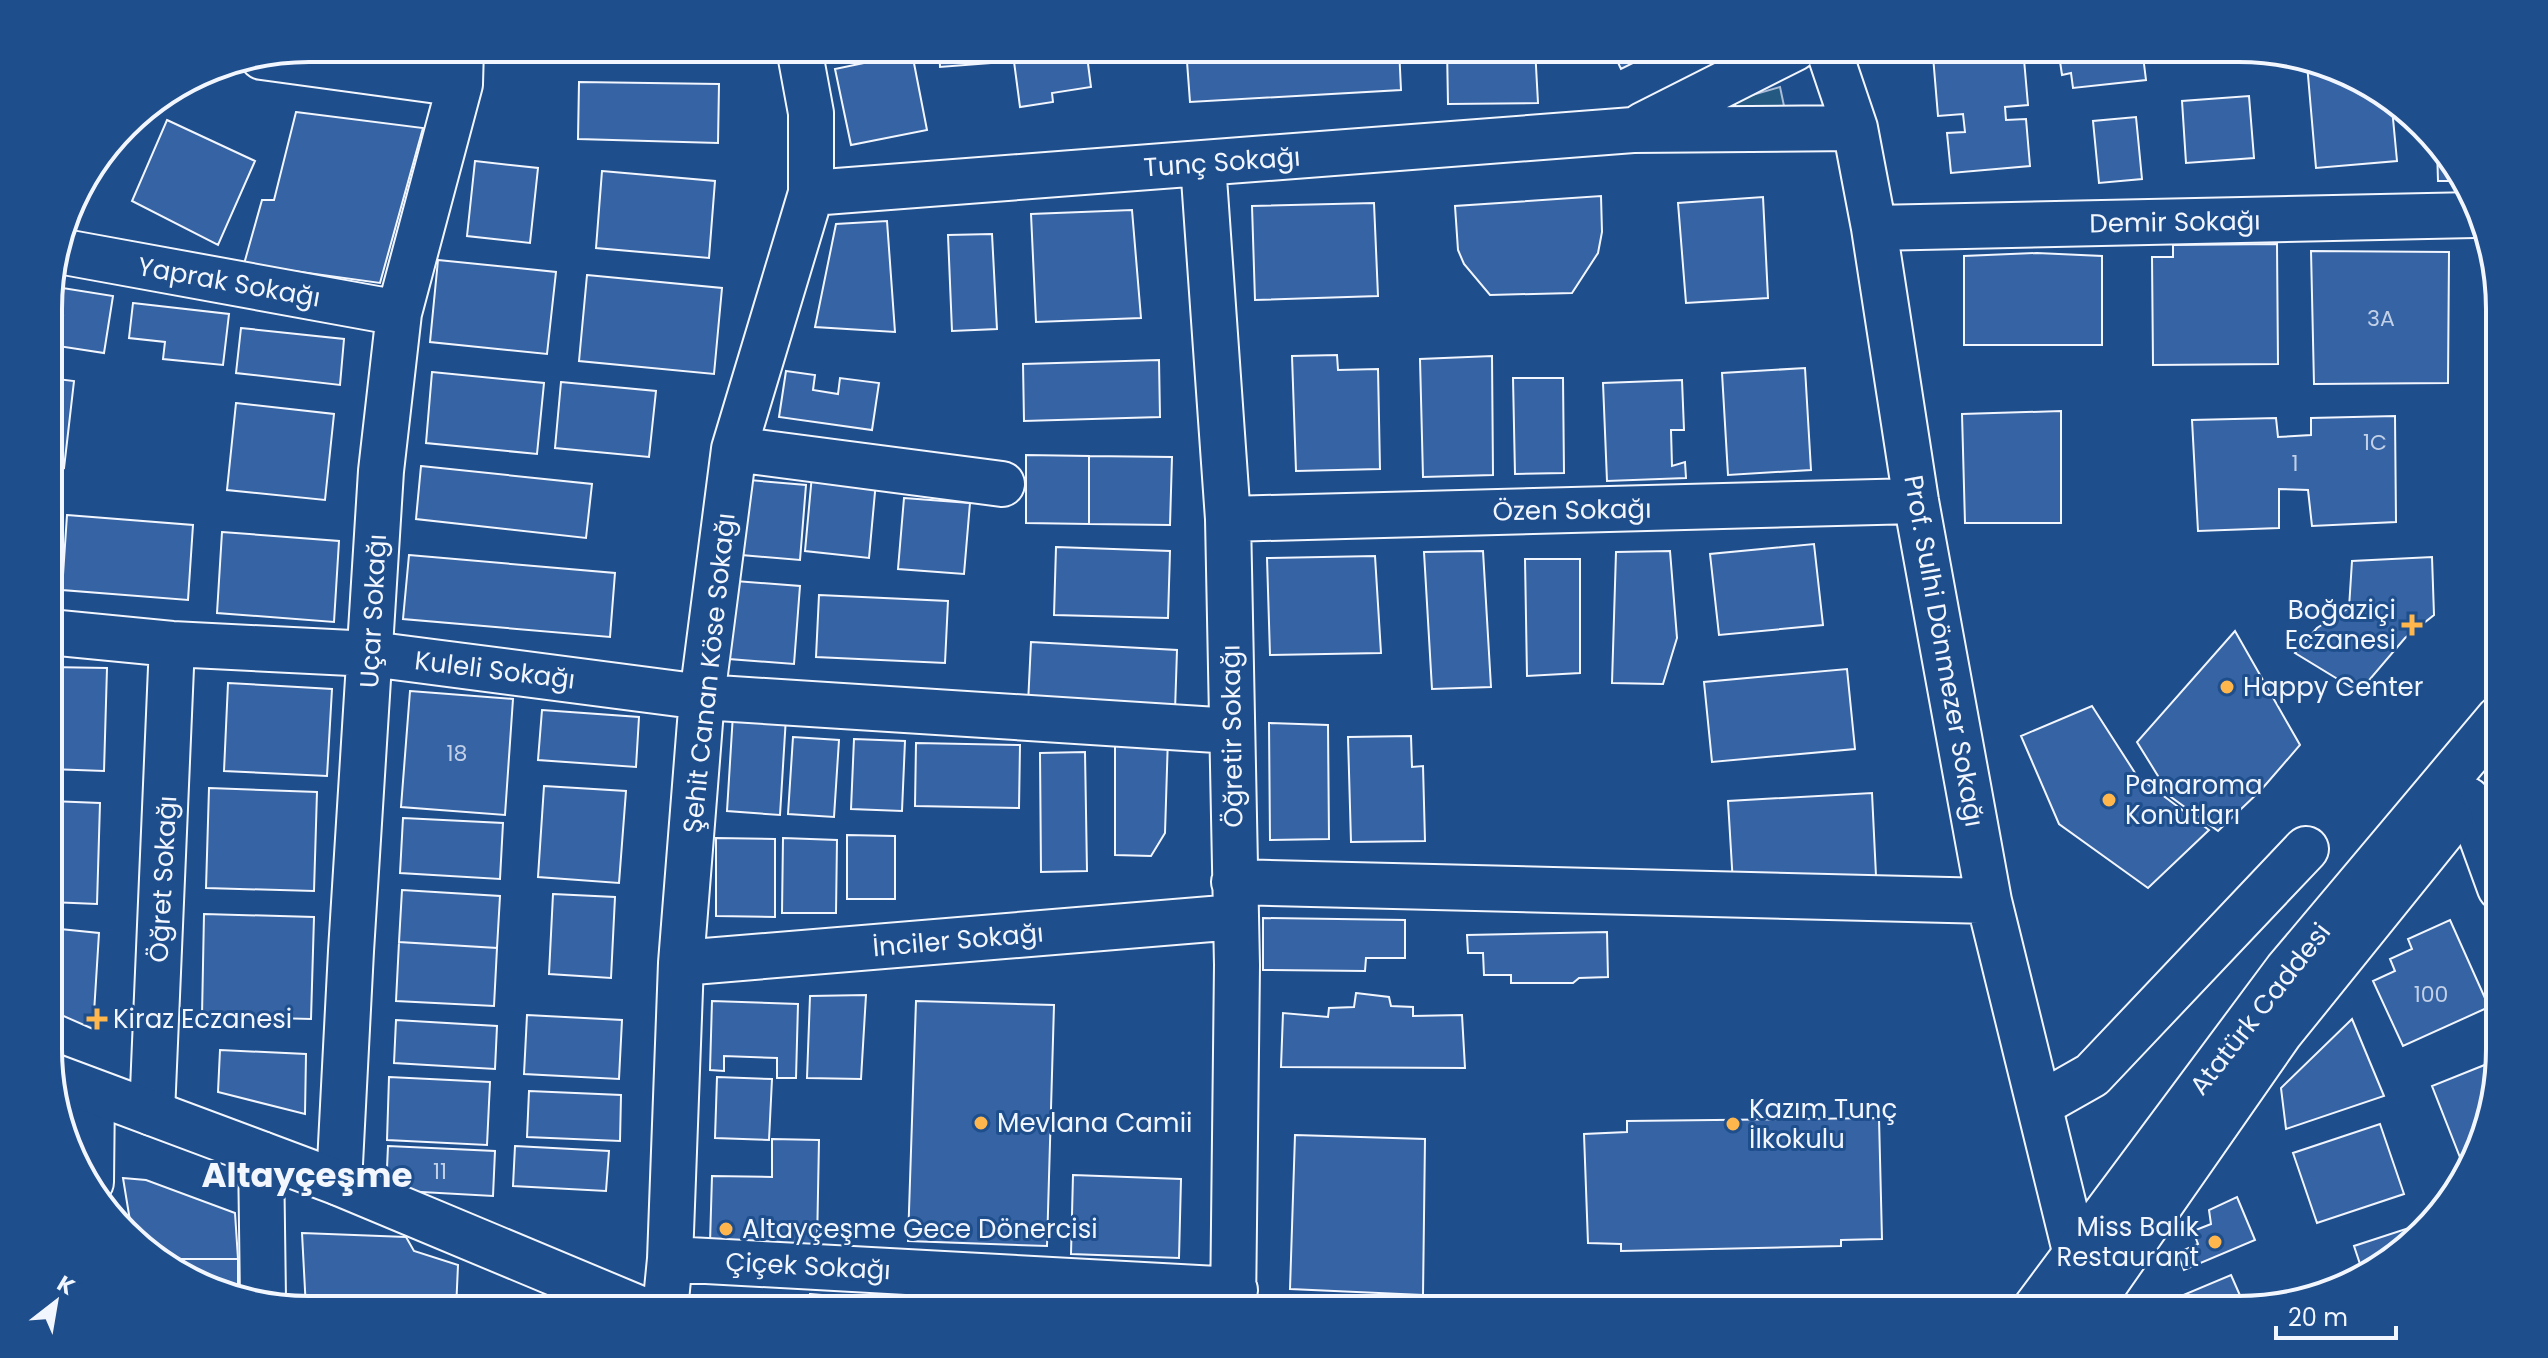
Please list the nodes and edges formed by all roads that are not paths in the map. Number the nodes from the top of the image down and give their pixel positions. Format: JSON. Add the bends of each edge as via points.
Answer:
{"nodes":[{"id":1,"x":373,"y":62,"type":"edge"},
{"id":2,"x":802,"y":62,"type":"edge"},
{"id":3,"x":1767,"y":62,"type":"edge"},
{"id":4,"x":1833,"y":62,"type":"edge"},
{"id":5,"x":461,"y":66,"type":"edge"},
{"id":6,"x":1855,"y":128,"type":"junction"},
{"id":7,"x":1633,"y":130,"type":"junction"},
{"id":8,"x":1203,"y":164,"type":"junction"},
{"id":9,"x":811,"y":193,"type":"junction"},
{"id":10,"x":2467,"y":215,"type":"edge"},
{"id":11,"x":1874,"y":228,"type":"junction"},
{"id":12,"x":69,"y":253,"type":"edge"},
{"id":13,"x":399,"y":313,"type":"junction"},
{"id":14,"x":734,"y":449,"type":"junction"},
{"id":15,"x":1002,"y":484,"type":"dead end"},
{"id":16,"x":1916,"y":501,"type":"junction"},
{"id":17,"x":1228,"y":519,"type":"junction"},
{"id":18,"x":63,"y":633,"type":"edge"},
{"id":19,"x":172,"y":644,"type":"junction"},
{"id":20,"x":371,"y":654,"type":"junction"},
{"id":21,"x":702,"y":697,"type":"junction"},
{"id":22,"x":1232,"y":731,"type":"junction"},
{"id":23,"x":2486,"y":733,"type":"edge"},
{"id":24,"x":2486,"y":779,"type":"edge"},
{"id":25,"x":2468,"y":800,"type":"junction"},
{"id":26,"x":2306,"y":849,"type":"dead end"},
{"id":27,"x":2486,"y":850,"type":"edge"},
{"id":28,"x":1235,"y":899,"type":"junction"},
{"id":29,"x":1989,"y":901,"type":"junction"},
{"id":30,"x":681,"y":963,"type":"junction"},
{"id":31,"x":64,"y":1081,"type":"edge"},
{"id":32,"x":92,"y":1092,"type":"junction"},
{"id":33,"x":2039,"y":1105,"type":"junction"},
{"id":34,"x":152,"y":1113,"type":"junction"},
{"id":35,"x":261,"y":1154,"type":"junction"},
{"id":36,"x":91,"y":1165,"type":"edge"},
{"id":37,"x":339,"y":1183,"type":"junction"},
{"id":38,"x":2075,"y":1251,"type":"junction"},
{"id":39,"x":670,"y":1259,"type":"junction"},
{"id":40,"x":263,"y":1291,"type":"edge"},
{"id":41,"x":2044,"y":1295,"type":"edge"},
{"id":42,"x":2097,"y":1295,"type":"edge"},
{"id":43,"x":609,"y":1296,"type":"edge"},
{"id":44,"x":666,"y":1296,"type":"edge"},
{"id":45,"x":1173,"y":1296,"type":"edge"},
{"id":46,"x":1234,"y":1296,"type":"edge"}],
"edges":[{"from":1,"to":5,"type":"street"},
{"from":2,"to":9,"type":"street","name":"Şehit Canan Köse Sokağı","via":[[811,113]]},
{"from":3,"to":7,"type":"street","name":"Tunç Sokağı"},
{"from":4,"to":6,"type":"street","name":"Prof. Sulhi Dönmezer Sokağı"},
{"from":5,"to":13,"type":"street","name":"Uçar Sokağı"},
{"from":6,"to":7,"type":"street","name":"Tunç Sokağı"},
{"from":6,"to":11,"type":"street","name":"Prof. Sulhi Dönmezer Sokağı"},
{"from":7,"to":8,"type":"street","name":"Tunç Sokağı"},
{"from":8,"to":9,"type":"street","name":"Tunç Sokağı"},
{"from":8,"to":17,"type":"street","name":"Öğretir Sokağı"},
{"from":9,"to":14,"type":"street","name":"Şehit Canan Köse Sokağı"},
{"from":10,"to":11,"type":"street","name":"Demir Sokağı"},
{"from":11,"to":16,"type":"street","name":"Prof. Sulhi Dönmezer Sokağı"},
{"from":12,"to":13,"type":"street","name":"Yaprak Sokağı"},
{"from":13,"to":20,"type":"street","name":"Uçar Sokağı","via":[[381,471]]},
{"from":14,"to":15,"type":"street"},
{"from":14,"to":21,"type":"street","name":"Şehit Canan Köse Sokağı"},
{"from":16,"to":17,"type":"street","name":"Özen Sokağı"},
{"from":16,"to":29,"type":"street","name":"Prof. Sulhi Dönmezer Sokağı"},
{"from":17,"to":22,"type":"street","name":"Öğretir Sokağı"},
{"from":18,"to":19,"type":"street","name":"Kuleli Sokağı"},
{"from":19,"to":20,"type":"street","name":"Kuleli Sokağı"},
{"from":19,"to":34,"type":"street","name":"Öğret Sokağı"},
{"from":20,"to":21,"type":"street","name":"Kuleli Sokağı"},
{"from":20,"to":37,"type":"street","name":"Uçar Sokağı"},
{"from":21,"to":22,"type":"street","name":"Kuleli Sokağı"},
{"from":21,"to":30,"type":"street","name":"Şehit Canan Köse Sokağı"},
{"from":22,"to":28,"type":"street","name":"Öğretir Sokağı"},
{"from":23,"to":38,"type":"street","name":"Atatürk Caddesi","via":[[2287,970]]},
{"from":24,"to":25,"type":"street","name":"Atatürk Caddesi"},
{"from":25,"to":27,"type":"street"},
{"from":25,"to":42,"type":"street","name":"Atatürk Caddesi","via":[[2280,1033]]},
{"from":26,"to":33,"type":"street","via":[[2092,1075]]},
{"from":28,"to":29,"type":"street","name":"İnciler Sokağı"},
{"from":28,"to":30,"type":"street","name":"İnciler Sokağı"},
{"from":28,"to":46,"type":"street","name":"Öğretir Sokağı"},
{"from":29,"to":33,"type":"street","name":"Prof. Sulhi Dönmezer Sokağı"},
{"from":30,"to":39,"type":"street","name":"Şehit Canan Köse Sokağı"},
{"from":31,"to":32,"type":"street"},
{"from":32,"to":34,"type":"street"},
{"from":32,"to":36,"type":"street"},
{"from":33,"to":38,"type":"street","name":"Prof. Sulhi Dönmezer Sokağı"},
{"from":34,"to":35,"type":"street"},
{"from":35,"to":37,"type":"street"},
{"from":35,"to":40,"type":"street"},
{"from":37,"to":43,"type":"street"},
{"from":38,"to":41,"type":"street","name":"Atatürk Caddesi"},
{"from":39,"to":44,"type":"street","name":"Şehit Canan Köse Sokağı"},
{"from":39,"to":45,"type":"street","name":"Çiçek Sokağı"}]}
